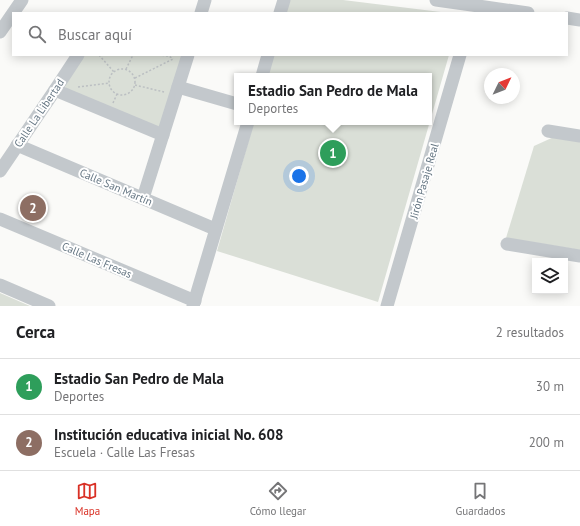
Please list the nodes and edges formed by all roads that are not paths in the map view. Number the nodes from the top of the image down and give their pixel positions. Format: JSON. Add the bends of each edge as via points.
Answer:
{"nodes":[{"id":1,"x":22,"y":0,"type":"edge"},
{"id":2,"x":205,"y":0,"type":"edge"},
{"id":3,"x":284,"y":0,"type":"edge"},
{"id":4,"x":436,"y":0,"type":"edge"},
{"id":5,"x":460,"y":5,"type":"edge"},
{"id":6,"x":15,"y":12,"type":"edge"},
{"id":7,"x":201,"y":12,"type":"edge"},
{"id":8,"x":280,"y":12,"type":"edge"},
{"id":9,"x":520,"y":12,"type":"edge"},
{"id":10,"x":12,"y":18,"type":"edge"},
{"id":11,"x":568,"y":18,"type":"edge"},
{"id":12,"x":580,"y":20,"type":"edge"},
{"id":13,"x":6,"y":29,"type":"edge"},
{"id":14,"x":77,"y":56,"type":"edge"},
{"id":15,"x":188,"y":56,"type":"edge"},
{"id":16,"x":268,"y":56,"type":"edge"},
{"id":17,"x":460,"y":56,"type":"edge"},
{"id":18,"x":263,"y":73,"type":"edge"},
{"id":19,"x":55,"y":90,"type":"junction"},
{"id":20,"x":176,"y":91,"type":"junction"},
{"id":21,"x":234,"y":103,"type":"edge"},
{"id":22,"x":247,"y":125,"type":"edge"},
{"id":23,"x":548,"y":131,"type":"dead end"},
{"id":24,"x":163,"y":135,"type":"junction"},
{"id":25,"x":580,"y":136,"type":"edge"},
{"id":26,"x":18,"y":144,"type":"junction"},
{"id":27,"x":0,"y":171,"type":"edge"},
{"id":28,"x":143,"y":198,"type":"junction"},
{"id":29,"x":0,"y":219,"type":"edge"},
{"id":30,"x":215,"y":229,"type":"junction"},
{"id":31,"x":506,"y":244,"type":"dead end"},
{"id":32,"x":580,"y":256,"type":"edge"},
{"id":33,"x":0,"y":285,"type":"edge"},
{"id":34,"x":194,"y":303,"type":"edge"},
{"id":35,"x":49,"y":306,"type":"edge"},
{"id":36,"x":387,"y":306,"type":"edge"}],
"edges":[{"from":1,"to":6,"type":"street"},
{"from":2,"to":7,"type":"street"},
{"from":3,"to":8,"type":"street"},
{"from":4,"to":5,"type":"street"},
{"from":5,"to":9,"type":"street"},
{"from":10,"to":13,"type":"street"},
{"from":11,"to":12,"type":"street"},
{"from":14,"to":19,"type":"street","name":"Calle La Libertad"},
{"from":15,"to":20,"type":"street"},
{"from":16,"to":18,"type":"street"},
{"from":17,"to":36,"type":"street","name":"Jirón Pasaje Real"},
{"from":19,"to":24,"type":"street"},
{"from":19,"to":26,"type":"street","name":"Calle La Libertad"},
{"from":20,"to":21,"type":"street"},
{"from":20,"to":24,"type":"street"},
{"from":22,"to":30,"type":"street"},
{"from":23,"to":25,"type":"street"},
{"from":24,"to":28,"type":"street"},
{"from":26,"to":27,"type":"street","name":"Calle La Libertad"},
{"from":26,"to":28,"type":"street","name":"Calle San Martín"},
{"from":28,"to":30,"type":"street","name":"Calle San Martín"},
{"from":29,"to":34,"type":"street","name":"Calle Las Fresas"},
{"from":30,"to":34,"type":"street"},
{"from":31,"to":32,"type":"street"},
{"from":33,"to":35,"type":"street"}]}
